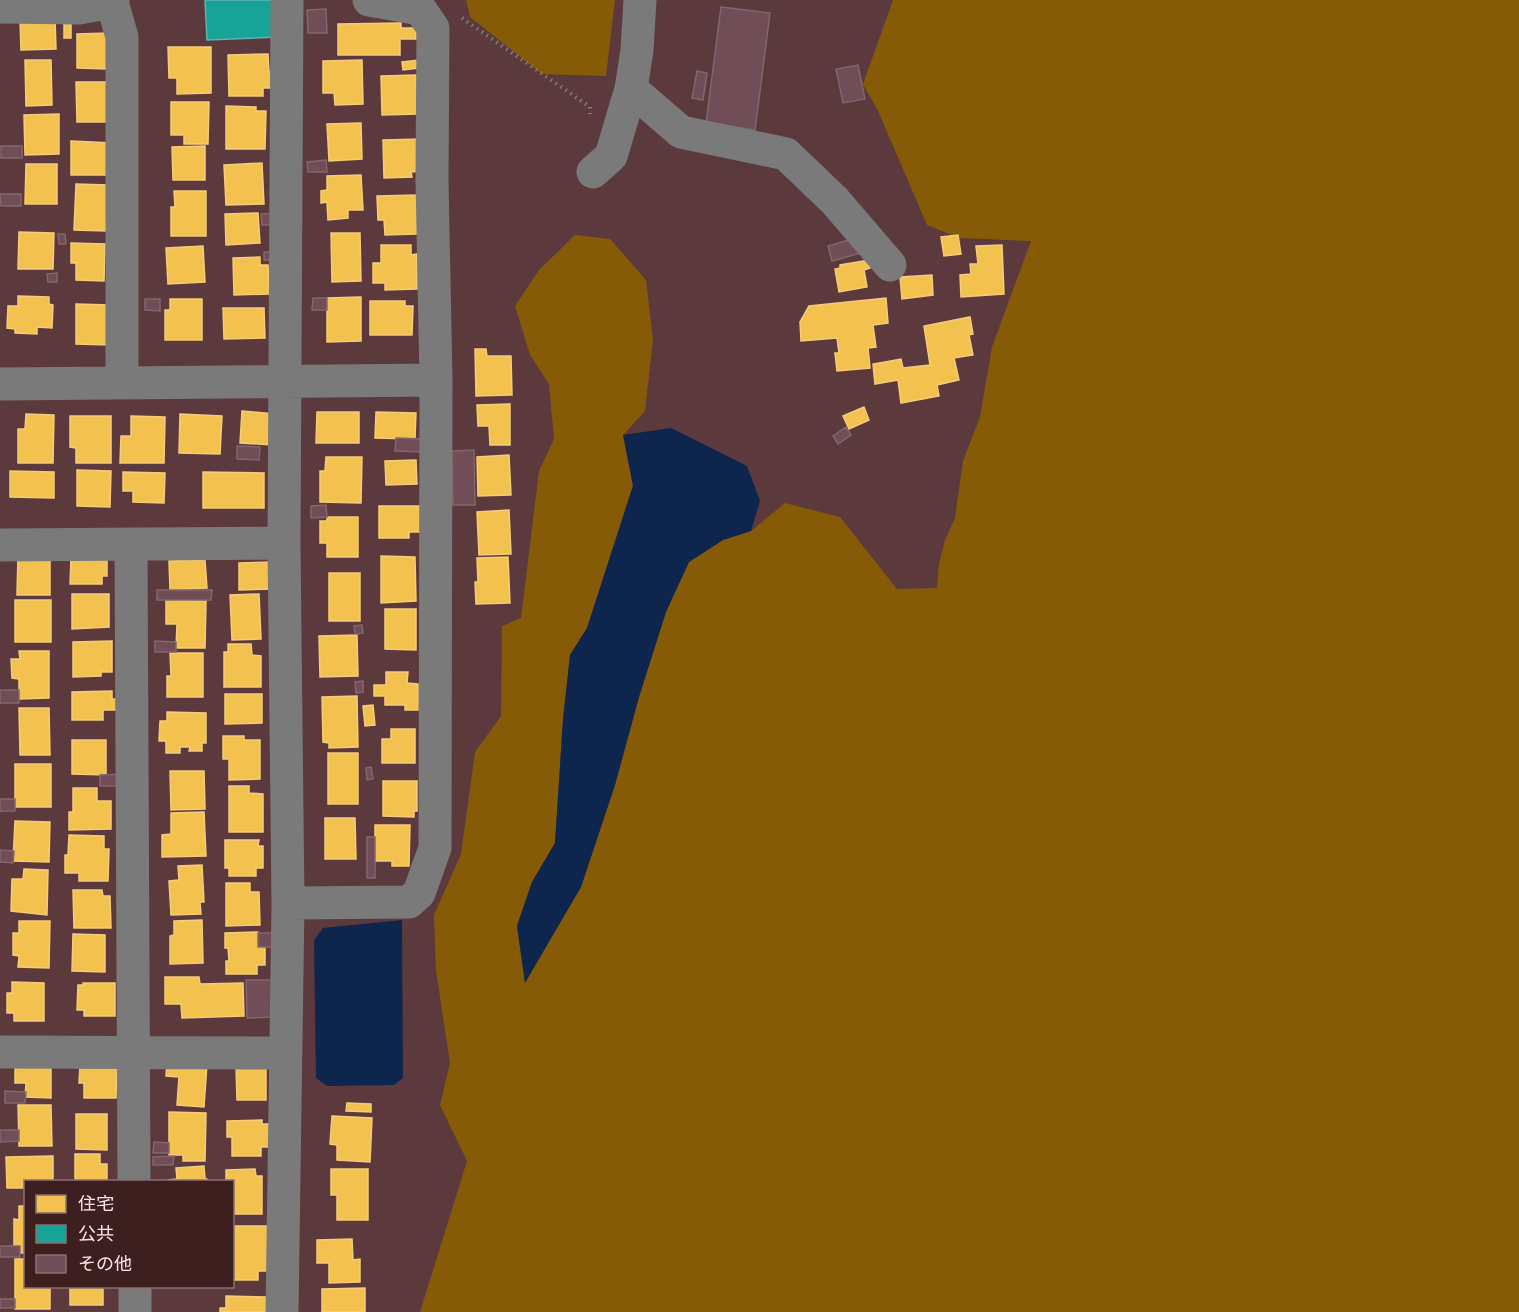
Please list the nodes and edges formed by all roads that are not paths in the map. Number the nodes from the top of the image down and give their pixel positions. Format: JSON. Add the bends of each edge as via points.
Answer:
{"nodes":[{"id":1,"x":287,"y":0,"type":"edge"},
{"id":2,"x":369,"y":0,"type":"edge"},
{"id":3,"x":640,"y":0,"type":"edge"},
{"id":4,"x":113,"y":1,"type":"edge"},
{"id":5,"x":0,"y":7,"type":"edge"},
{"id":6,"x":631,"y":89,"type":"junction"},
{"id":7,"x":593,"y":172,"type":"dead end"},
{"id":8,"x":890,"y":264,"type":"dead end"},
{"id":9,"x":436,"y":380,"type":"junction"},
{"id":10,"x":286,"y":381,"type":"junction"},
{"id":11,"x":122,"y":383,"type":"junction"},
{"id":12,"x":0,"y":384,"type":"edge"},
{"id":13,"x":284,"y":543,"type":"junction"},
{"id":14,"x":0,"y":545,"type":"edge"},
{"id":15,"x":131,"y":545,"type":"junction"},
{"id":16,"x":288,"y":903,"type":"junction"},
{"id":17,"x":0,"y":1052,"type":"edge"},
{"id":18,"x":132,"y":1053,"type":"junction"},
{"id":19,"x":286,"y":1053,"type":"junction"},
{"id":20,"x":134,"y":1180,"type":"edge"},
{"id":21,"x":135,"y":1288,"type":"edge"},
{"id":22,"x":135,"y":1312,"type":"edge"},
{"id":23,"x":282,"y":1312,"type":"edge"}],
"edges":[{"from":1,"to":10,"type":"street"},
{"from":2,"to":9,"type":"street","via":[[420,9],[433,28]]},
{"from":3,"to":6,"type":"street"},
{"from":4,"to":5,"type":"street","via":[[79,8]]},
{"from":4,"to":11,"type":"street","via":[[122,37]]},
{"from":6,"to":7,"type":"street","via":[[611,156]]},
{"from":6,"to":8,"type":"street","via":[[681,132],[786,154],[835,201]]},
{"from":9,"to":10,"type":"street"},
{"from":9,"to":16,"type":"street","via":[[435,848],[419,892],[409,902]]},
{"from":10,"to":11,"type":"street"},
{"from":10,"to":13,"type":"street"},
{"from":11,"to":12,"type":"street"},
{"from":13,"to":15,"type":"street"},
{"from":13,"to":16,"type":"street"},
{"from":14,"to":15,"type":"street"},
{"from":15,"to":18,"type":"street"},
{"from":16,"to":19,"type":"street"},
{"from":17,"to":18,"type":"street"},
{"from":18,"to":19,"type":"street"},
{"from":18,"to":20,"type":"street"},
{"from":19,"to":23,"type":"street"},
{"from":21,"to":22,"type":"street"}]}
